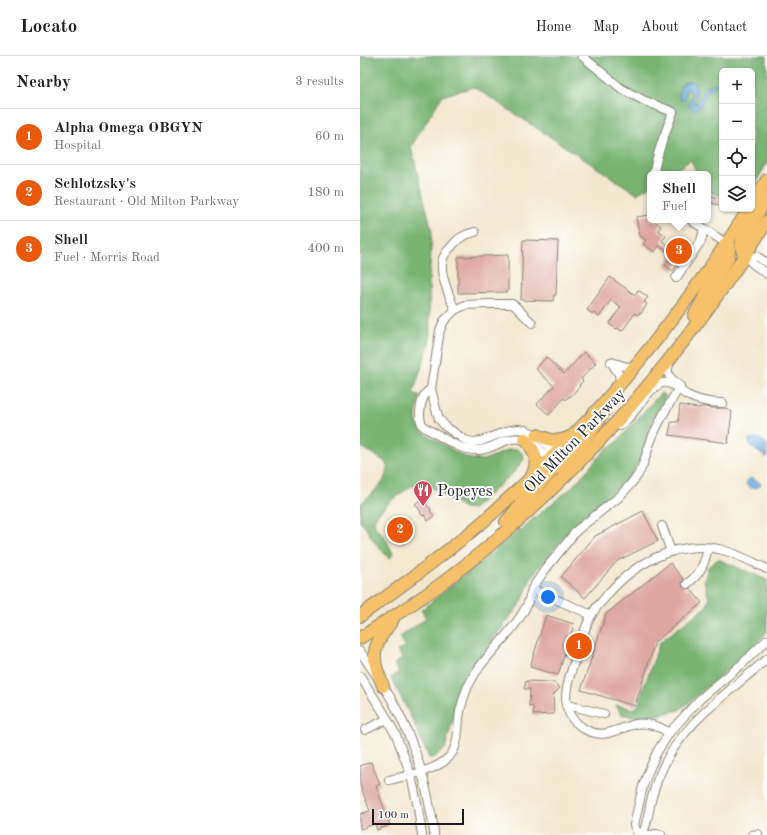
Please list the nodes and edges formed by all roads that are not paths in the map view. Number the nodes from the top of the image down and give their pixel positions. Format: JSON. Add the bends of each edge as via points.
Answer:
{"nodes":[{"id":1,"x":582,"y":56,"type":"edge"},
{"id":2,"x":654,"y":171,"type":"edge"},
{"id":3,"x":767,"y":180,"type":"edge"},
{"id":4,"x":767,"y":198,"type":"edge"},
{"id":5,"x":755,"y":199,"type":"edge"},
{"id":6,"x":747,"y":212,"type":"edge"},
{"id":7,"x":767,"y":221,"type":"edge"},
{"id":8,"x":695,"y":223,"type":"edge"},
{"id":9,"x":704,"y":229,"type":"junction"},
{"id":10,"x":475,"y":232,"type":"dead end"},
{"id":11,"x":726,"y":244,"type":"junction"},
{"id":12,"x":745,"y":255,"type":"junction"},
{"id":13,"x":767,"y":263,"type":"edge"},
{"id":14,"x":767,"y":274,"type":"edge"},
{"id":15,"x":676,"y":278,"type":"dead end"},
{"id":16,"x":455,"y":310,"type":"junction"},
{"id":17,"x":532,"y":323,"type":"dead end"},
{"id":18,"x":687,"y":336,"type":"junction"},
{"id":19,"x":674,"y":353,"type":"junction"},
{"id":20,"x":635,"y":366,"type":"junction"},
{"id":21,"x":617,"y":387,"type":"junction"},
{"id":22,"x":679,"y":388,"type":"junction"},
{"id":23,"x":431,"y":389,"type":"junction"},
{"id":24,"x":723,"y":403,"type":"dead end"},
{"id":25,"x":536,"y":435,"type":"junction"},
{"id":26,"x":573,"y":436,"type":"junction"},
{"id":27,"x":602,"y":437,"type":"junction"},
{"id":28,"x":525,"y":440,"type":"junction"},
{"id":29,"x":560,"y":465,"type":"junction"},
{"id":30,"x":532,"y":477,"type":"junction"},
{"id":31,"x":662,"y":526,"type":"dead end"},
{"id":32,"x":708,"y":548,"type":"junction"},
{"id":33,"x":671,"y":552,"type":"junction"},
{"id":34,"x":767,"y":569,"type":"edge"},
{"id":35,"x":687,"y":584,"type":"dead end"},
{"id":36,"x":532,"y":590,"type":"junction"},
{"id":37,"x":397,"y":614,"type":"junction"},
{"id":38,"x":592,"y":615,"type":"junction"},
{"id":39,"x":360,"y":616,"type":"edge"},
{"id":40,"x":360,"y":638,"type":"edge"},
{"id":41,"x":767,"y":640,"type":"edge"},
{"id":42,"x":360,"y":651,"type":"edge"},
{"id":43,"x":767,"y":659,"type":"edge"},
{"id":44,"x":360,"y":676,"type":"edge"},
{"id":45,"x":383,"y":686,"type":"junction"},
{"id":46,"x":566,"y":705,"type":"junction"},
{"id":47,"x":604,"y":714,"type":"dead end"},
{"id":48,"x":387,"y":719,"type":"junction"},
{"id":49,"x":365,"y":730,"type":"dead end"},
{"id":50,"x":669,"y":733,"type":"junction"},
{"id":51,"x":423,"y":772,"type":"junction"},
{"id":52,"x":411,"y":775,"type":"junction"},
{"id":53,"x":389,"y":780,"type":"dead end"},
{"id":54,"x":422,"y":835,"type":"edge"},
{"id":55,"x":434,"y":835,"type":"edge"},
{"id":56,"x":638,"y":835,"type":"edge"},
{"id":57,"x":642,"y":835,"type":"edge"},
{"id":58,"x":649,"y":835,"type":"edge"},
{"id":59,"x":661,"y":835,"type":"edge"}],
"edges":[{"from":1,"to":2,"type":"street","via":[[622,89],[673,112]]},
{"from":3,"to":5,"type":"highway"},
{"from":4,"to":12,"type":"highway","via":[[742,240],[741,246]]},
{"from":6,"to":11,"type":"highway","name":"Old Milton Parkway"},
{"from":7,"to":12,"type":"highway","name":"Old Milton Parkway"},
{"from":8,"to":9,"type":"street"},
{"from":9,"to":11,"type":"street"},
{"from":9,"to":15,"type":"street","via":[[702,241]]},
{"from":10,"to":16,"type":"street","via":[[460,237],[443,258],[443,276]]},
{"from":11,"to":12,"type":"street"},
{"from":11,"to":18,"type":"highway","via":[[728,258],[695,314]]},
{"from":11,"to":20,"type":"highway","name":"Old Milton Parkway"},
{"from":12,"to":13,"type":"street","via":[[758,257]]},
{"from":12,"to":14,"type":"street"},
{"from":12,"to":18,"type":"highway","name":"Old Milton Parkway"},
{"from":16,"to":17,"type":"street","via":[[465,305],[512,304]]},
{"from":16,"to":23,"type":"street","via":[[444,321],[440,330]]},
{"from":18,"to":19,"type":"highway","name":"Old Milton Parkway"},
{"from":19,"to":22,"type":"street","via":[[667,372]]},
{"from":19,"to":27,"type":"highway","name":"Old Milton Parkway"},
{"from":20,"to":21,"type":"highway","name":"Old Milton Parkway"},
{"from":20,"to":21,"type":"street","via":[[627,367],[611,362],[619,374]]},
{"from":21,"to":26,"type":"highway","name":"Old Milton Parkway"},
{"from":21,"to":29,"type":"highway","via":[[593,429]]},
{"from":22,"to":24,"type":"street","via":[[701,401]]},
{"from":22,"to":27,"type":"street","via":[[666,382],[660,383],[622,424]]},
{"from":22,"to":36,"type":"street","via":[[653,435],[638,475],[619,496],[578,530],[544,571]]},
{"from":23,"to":25,"type":"street","via":[[439,419],[465,440],[481,441],[514,429]]},
{"from":23,"to":28,"type":"street","via":[[424,396],[421,405],[421,421],[429,430],[458,446],[478,450],[506,440]]},
{"from":25,"to":26,"type":"highway","via":[[557,441]]},
{"from":25,"to":29,"type":"street"},
{"from":26,"to":29,"type":"highway","name":"Old Milton Parkway"},
{"from":27,"to":29,"type":"highway","name":"Old Milton Parkway"},
{"from":28,"to":29,"type":"street","via":[[532,442]]},
{"from":28,"to":30,"type":"highway","via":[[535,454],[536,465]]},
{"from":29,"to":30,"type":"highway","name":"Old Milton Parkway"},
{"from":29,"to":37,"type":"highway","name":"Old Milton Parkway","via":[[495,540],[446,580]]},
{"from":30,"to":39,"type":"highway","name":"Old Milton Parkway","via":[[485,520]]},
{"from":31,"to":33,"type":"street"},
{"from":32,"to":33,"type":"street","via":[[684,548]]},
{"from":32,"to":34,"type":"street","via":[[720,549]]},
{"from":32,"to":35,"type":"street","via":[[701,570]]},
{"from":33,"to":38,"type":"street","via":[[648,560],[628,574],[609,592]]},
{"from":36,"to":38,"type":"street"},
{"from":36,"to":51,"type":"street","via":[[526,606],[512,628],[485,658],[465,694],[456,747],[449,758]]},
{"from":37,"to":40,"type":"highway","name":"Old Milton Parkway"},
{"from":37,"to":45,"type":"highway","via":[[375,651],[376,666]]},
{"from":38,"to":46,"type":"street","via":[[567,688]]},
{"from":41,"to":50,"type":"street","via":[[700,699]]},
{"from":42,"to":45,"type":"street"},
{"from":43,"to":57,"type":"street","via":[[696,721],[679,741],[660,773]]},
{"from":44,"to":48,"type":"street"},
{"from":45,"to":51,"type":"street","via":[[407,730]]},
{"from":46,"to":47,"type":"street"},
{"from":46,"to":50,"type":"street","via":[[578,725],[595,733],[604,734],[636,724],[663,728]]},
{"from":48,"to":49,"type":"street"},
{"from":48,"to":52,"type":"street"},
{"from":50,"to":56,"type":"street","via":[[654,758],[643,786],[634,825]]},
{"from":51,"to":52,"type":"street"},
{"from":51,"to":55,"type":"street"},
{"from":52,"to":53,"type":"street"},
{"from":52,"to":54,"type":"street"},
{"from":58,"to":59,"type":"street"}]}
